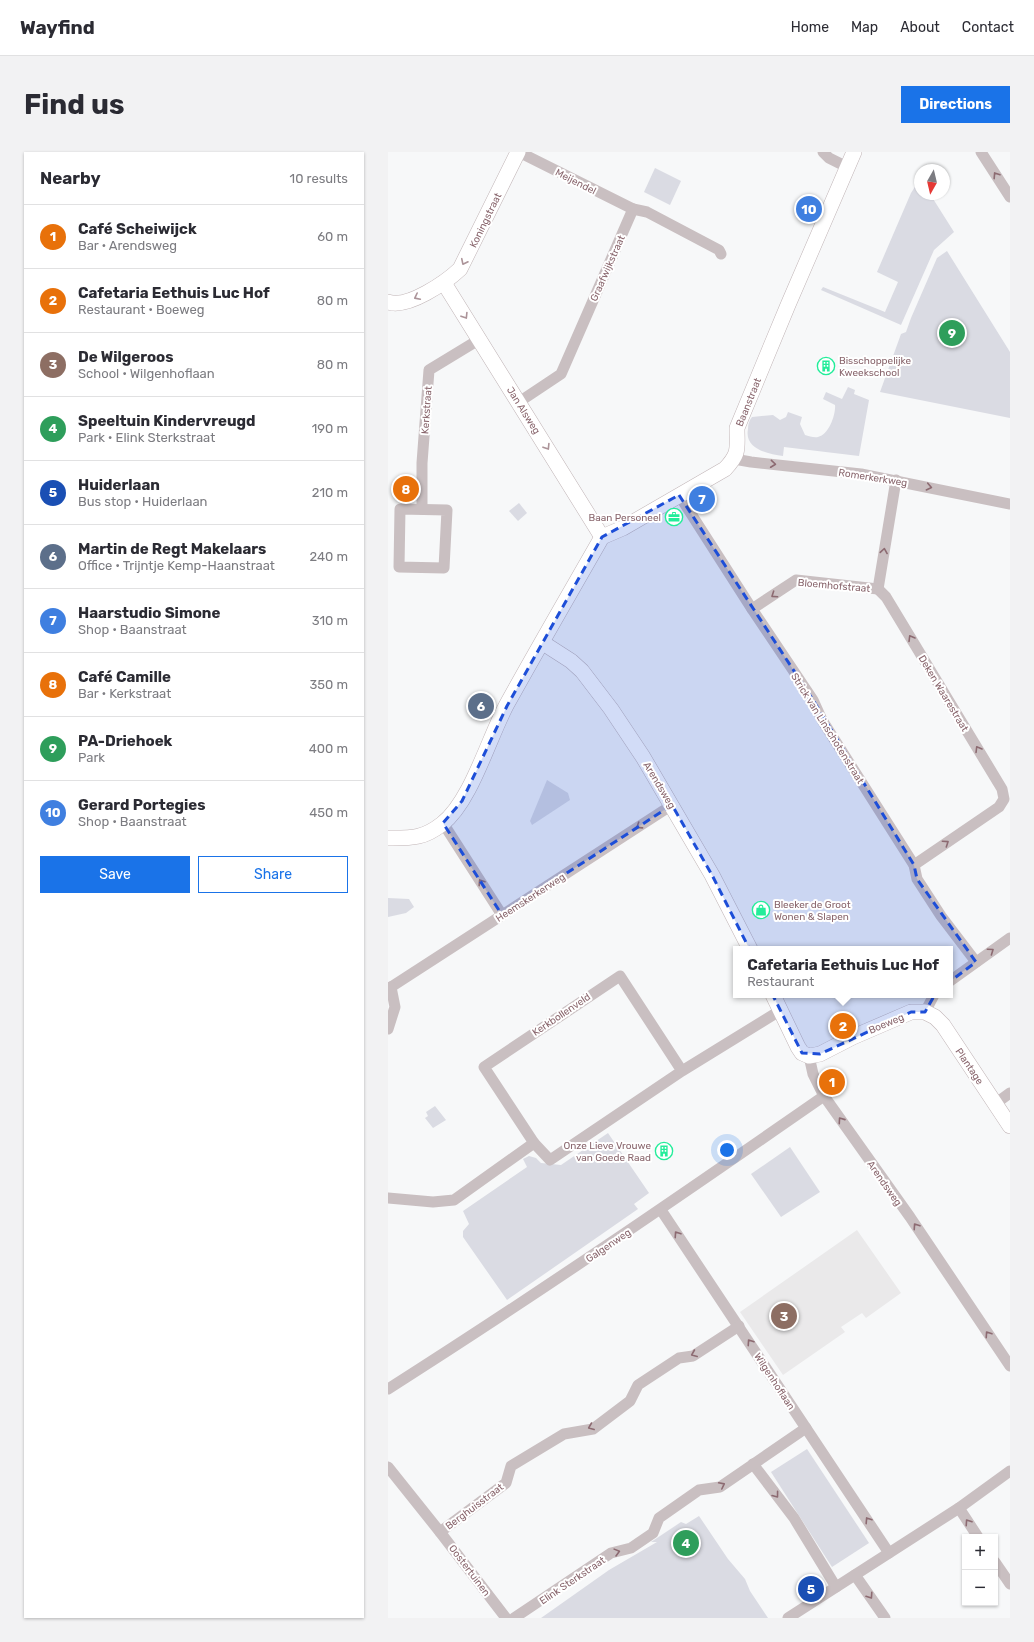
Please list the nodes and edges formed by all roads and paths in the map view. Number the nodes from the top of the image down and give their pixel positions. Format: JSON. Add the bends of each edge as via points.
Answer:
{"nodes":[{"id":1,"x":519,"y":152,"type":"edge"},
{"id":2,"x":823,"y":152,"type":"edge"},
{"id":3,"x":854,"y":152,"type":"edge"},
{"id":4,"x":981,"y":152,"type":"edge"},
{"id":5,"x":847,"y":167,"type":"junction"},
{"id":6,"x":1010,"y":197,"type":"edge"},
{"id":7,"x":633,"y":209,"type":"junction"},
{"id":8,"x":721,"y":254,"type":"dead end"},
{"id":9,"x":444,"y":283,"type":"junction"},
{"id":10,"x":388,"y":302,"type":"edge"},
{"id":11,"x":480,"y":339,"type":"junction"},
{"id":12,"x":519,"y":402,"type":"junction"},
{"id":13,"x":734,"y":459,"type":"junction"},
{"id":14,"x":896,"y":480,"type":"junction"},
{"id":15,"x":678,"y":495,"type":"junction"},
{"id":16,"x":1010,"y":504,"type":"edge"},
{"id":17,"x":422,"y":509,"type":"junction"},
{"id":18,"x":602,"y":538,"type":"junction"},
{"id":19,"x":878,"y":590,"type":"junction"},
{"id":20,"x":752,"y":609,"type":"junction"},
{"id":21,"x":543,"y":643,"type":"junction"},
{"id":22,"x":672,"y":805,"type":"junction"},
{"id":23,"x":443,"y":823,"type":"junction"},
{"id":24,"x":388,"y":838,"type":"edge"},
{"id":25,"x":914,"y":865,"type":"junction"},
{"id":26,"x":502,"y":915,"type":"junction"},
{"id":27,"x":1010,"y":938,"type":"edge"},
{"id":28,"x":748,"y":946,"type":"edge"},
{"id":29,"x":976,"y":962,"type":"junction"},
{"id":30,"x":953,"y":979,"type":"edge"},
{"id":31,"x":390,"y":988,"type":"edge"},
{"id":32,"x":775,"y":998,"type":"edge"},
{"id":33,"x":932,"y":998,"type":"edge"},
{"id":34,"x":781,"y":1010,"type":"junction"},
{"id":35,"x":925,"y":1012,"type":"junction"},
{"id":36,"x":388,"y":1029,"type":"edge"},
{"id":37,"x":809,"y":1056,"type":"junction"},
{"id":38,"x":682,"y":1072,"type":"junction"},
{"id":39,"x":1010,"y":1093,"type":"edge"},
{"id":40,"x":824,"y":1096,"type":"junction"},
{"id":41,"x":995,"y":1104,"type":"junction"},
{"id":42,"x":1010,"y":1126,"type":"edge"},
{"id":43,"x":534,"y":1143,"type":"junction"},
{"id":44,"x":388,"y":1198,"type":"edge"},
{"id":45,"x":661,"y":1210,"type":"junction"},
{"id":46,"x":739,"y":1326,"type":"junction"},
{"id":47,"x":1010,"y":1366,"type":"edge"},
{"id":48,"x":388,"y":1389,"type":"edge"},
{"id":49,"x":806,"y":1428,"type":"junction"},
{"id":50,"x":753,"y":1464,"type":"junction"},
{"id":51,"x":388,"y":1467,"type":"edge"},
{"id":52,"x":1010,"y":1471,"type":"edge"},
{"id":53,"x":959,"y":1508,"type":"junction"},
{"id":54,"x":440,"y":1532,"type":"junction"},
{"id":55,"x":976,"y":1534,"type":"edge"},
{"id":56,"x":889,"y":1553,"type":"junction"},
{"id":57,"x":998,"y":1566,"type":"edge"},
{"id":58,"x":856,"y":1574,"type":"junction"},
{"id":59,"x":1010,"y":1584,"type":"edge"},
{"id":60,"x":836,"y":1587,"type":"junction"},
{"id":61,"x":506,"y":1618,"type":"edge"},
{"id":62,"x":514,"y":1618,"type":"edge"},
{"id":63,"x":788,"y":1618,"type":"edge"},
{"id":64,"x":885,"y":1618,"type":"edge"}],
"edges":[{"from":1,"to":7,"type":"street","name":"Meijendel"},
{"from":1,"to":9,"type":"street","name":"Koningstraat","one_way":true,"via":[[460,270]]},
{"from":2,"to":5,"type":"street"},
{"from":3,"to":5,"type":"street","name":"Baanstraat"},
{"from":6,"to":4,"type":"street","one_way":true},
{"from":5,"to":13,"type":"street","name":"Baanstraat","via":[[737,428]]},
{"from":7,"to":8,"type":"street","via":[[647,212],[719,250]]},
{"from":7,"to":12,"type":"street","name":"Graafwijkstraat","via":[[561,374]]},
{"from":9,"to":10,"type":"street","name":"Koningstraat","one_way":true,"via":[[408,301],[399,304]]},
{"from":9,"to":11,"type":"street","name":"Jan Alsweg","one_way":true},
{"from":11,"to":12,"type":"street","name":"Jan Alsweg"},
{"from":11,"to":17,"type":"street","name":"Kerkstraat","via":[[429,370],[422,463]]},
{"from":12,"to":18,"type":"street","name":"Jan Alsweg","one_way":true},
{"from":13,"to":14,"type":"street","name":"Romerkerkweg","one_way":true},
{"from":13,"to":15,"type":"street","via":[[725,469]]},
{"from":14,"to":16,"type":"street","name":"Romerkerkweg","one_way":true},
{"from":19,"to":14,"type":"street","one_way":true},
{"from":15,"to":18,"type":"street"},
{"from":15,"to":20,"type":"street","name":"Strick van Linschotenstraat"},
{"from":17,"to":17,"type":"street","via":[[400,509],[399,568],[444,568],[447,510]]},
{"from":18,"to":21,"type":"street"},
{"from":19,"to":20,"type":"street","name":"Bloemhofstraat","one_way":true,"via":[[796,580]]},
{"from":25,"to":19,"type":"street","name":"Deken Waarestraat","one_way":true,"via":[[999,807],[1004,799],[1002,789],[886,597]]},
{"from":20,"to":25,"type":"street","name":"Strick van Linschotenstraat","via":[[813,700],[822,720]]},
{"from":21,"to":22,"type":"street","name":"Arendsweg","via":[[582,671],[615,715]]},
{"from":21,"to":23,"type":"street","via":[[507,706],[462,801]]},
{"from":22,"to":26,"type":"street","name":"Heemskerkerweg","one_way":true},
{"from":22,"to":28,"type":"street","name":"Arendsweg"},
{"from":23,"to":24,"type":"street","via":[[421,836]]},
{"from":26,"to":23,"type":"street","one_way":true},
{"from":25,"to":29,"type":"street","name":"Strick van Linschotenstraat","via":[[917,879]]},
{"from":26,"to":31,"type":"street","name":"Heemskerkerweg"},
{"from":29,"to":27,"type":"street","one_way":true},
{"from":29,"to":30,"type":"street"},
{"from":31,"to":36,"type":"street","via":[[395,1007]]},
{"from":32,"to":34,"type":"street"},
{"from":33,"to":35,"type":"street"},
{"from":34,"to":37,"type":"street","via":[[798,1047],[802,1053]]},
{"from":34,"to":38,"type":"street","name":"Kerkbollenveld"},
{"from":35,"to":37,"type":"street","name":"Boeweg","via":[[911,1012],[820,1054]]},
{"from":35,"to":41,"type":"street","name":"Plantage","via":[[936,1017],[943,1025]]},
{"from":37,"to":40,"type":"street","name":"Arendsweg","via":[[813,1074]]},
{"from":38,"to":43,"type":"street","name":"Kerkbollenveld","via":[[550,1160]]},
{"from":38,"to":43,"type":"street","name":"Kerkbollenveld","via":[[620,976],[484,1067]]},
{"from":39,"to":41,"type":"street"},
{"from":40,"to":45,"type":"street","name":"Galgenweg"},
{"from":47,"to":40,"type":"street","name":"Arendsweg","one_way":true,"via":[[910,1217]]},
{"from":41,"to":42,"type":"street","name":"Plantage"},
{"from":43,"to":44,"type":"street","via":[[454,1200],[433,1202]]},
{"from":46,"to":45,"type":"street","name":"Wilgenhoflaan","one_way":true},
{"from":45,"to":48,"type":"street","name":"Galgenweg"},
{"from":49,"to":46,"type":"street","name":"Wilgenhoflaan","one_way":true},
{"from":46,"to":54,"type":"street","name":"Berghuisstraat","one_way":true,"via":[[693,1356],[679,1358],[638,1384],[630,1401],[593,1429],[564,1434],[511,1466],[506,1483]]},
{"from":49,"to":50,"type":"street","name":"Elink Sterkstraat"},
{"from":56,"to":49,"type":"street","name":"Wilgenhoflaan","one_way":true},
{"from":50,"to":60,"type":"street","one_way":true,"via":[[794,1518]]},
{"from":62,"to":50,"type":"street","name":"Elink Sterkstraat","one_way":true,"via":[[611,1553],[631,1548],[653,1533],[659,1518],[699,1490],[720,1487]]},
{"from":51,"to":54,"type":"street","name":"Oostertuinen"},
{"from":52,"to":53,"type":"street"},
{"from":55,"to":53,"type":"street","one_way":true},
{"from":53,"to":56,"type":"street"},
{"from":54,"to":61,"type":"street","name":"Oostertuinen"},
{"from":56,"to":58,"type":"street"},
{"from":57,"to":59,"type":"street"},
{"from":58,"to":60,"type":"street"},
{"from":58,"to":64,"type":"street","one_way":true},
{"from":60,"to":63,"type":"street"}]}
